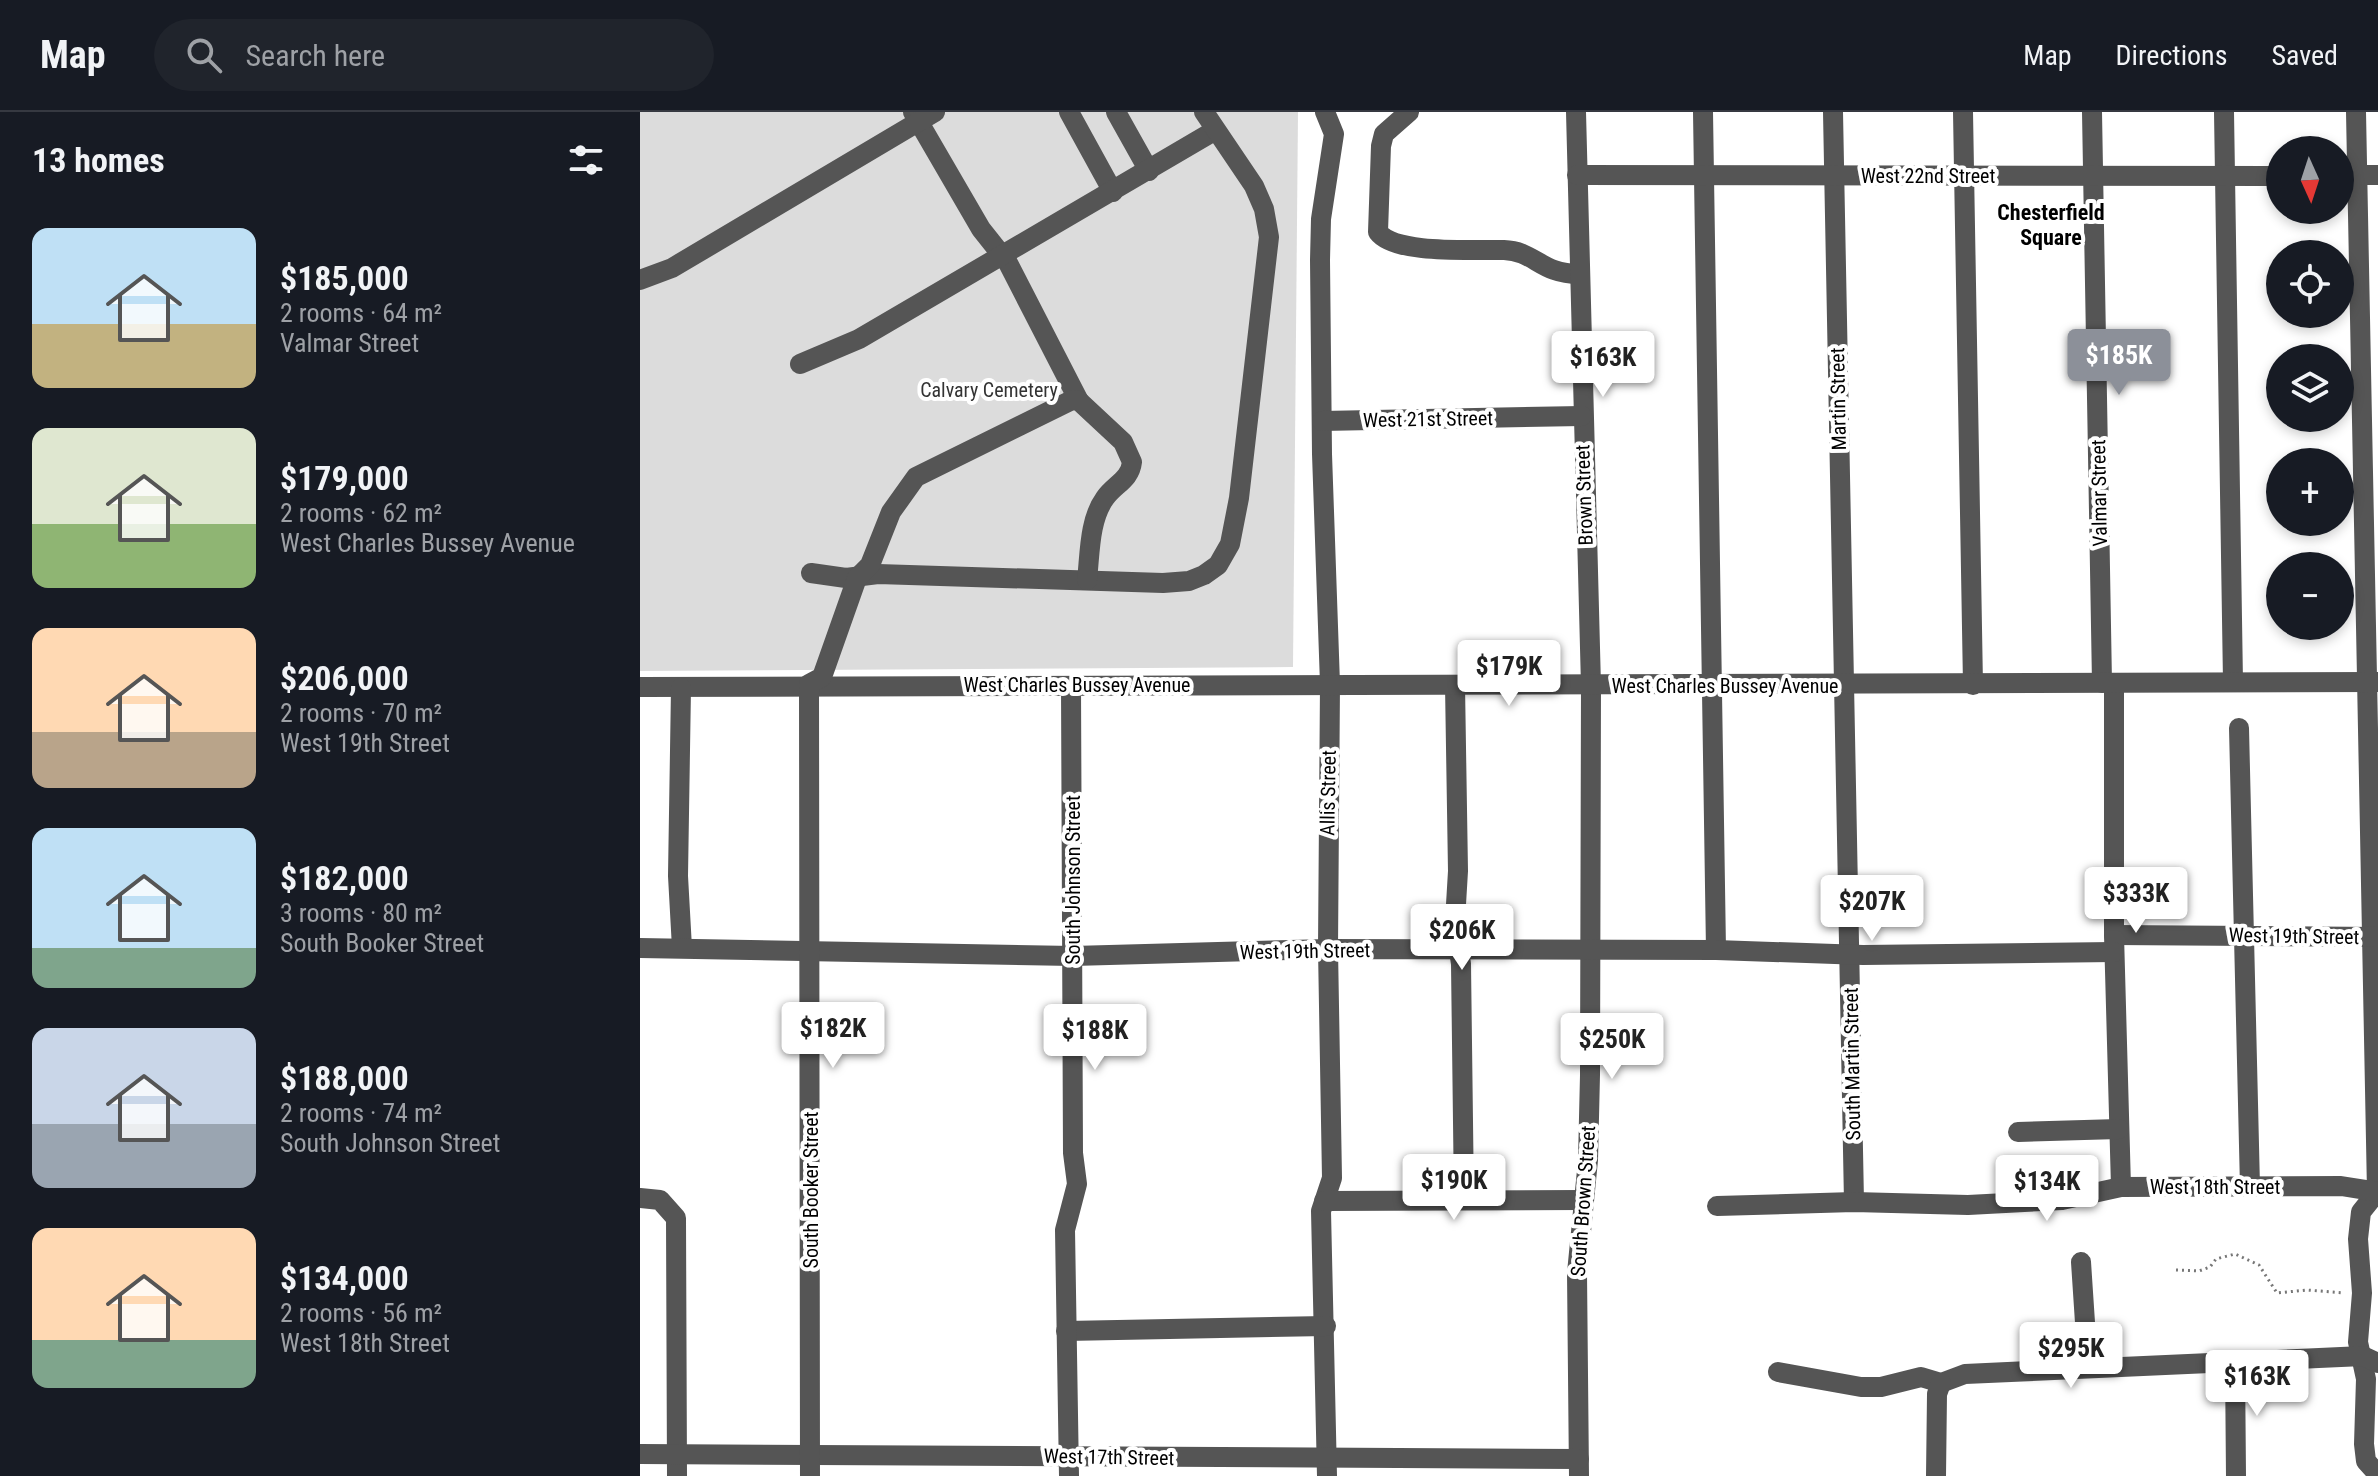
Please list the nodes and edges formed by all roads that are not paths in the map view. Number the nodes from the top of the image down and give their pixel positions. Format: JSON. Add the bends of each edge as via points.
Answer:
{"nodes":[{"id":1,"x":1069,"y":112,"type":"edge"},
{"id":2,"x":1116,"y":112,"type":"edge"},
{"id":3,"x":1204,"y":112,"type":"edge"},
{"id":4,"x":1325,"y":112,"type":"edge"},
{"id":5,"x":1409,"y":112,"type":"edge"},
{"id":6,"x":1576,"y":112,"type":"edge"},
{"id":7,"x":1703,"y":112,"type":"edge"},
{"id":8,"x":1833,"y":112,"type":"edge"},
{"id":9,"x":1963,"y":112,"type":"edge"},
{"id":10,"x":2092,"y":112,"type":"edge"},
{"id":11,"x":2224,"y":112,"type":"edge"},
{"id":12,"x":2356,"y":112,"type":"edge"},
{"id":13,"x":922,"y":115,"type":"edge"},
{"id":14,"x":1214,"y":131,"type":"junction"},
{"id":15,"x":2353,"y":136,"type":"edge"},
{"id":16,"x":1149,"y":171,"type":"junction"},
{"id":17,"x":1577,"y":175,"type":"junction"},
{"id":18,"x":1704,"y":175,"type":"junction"},
{"id":19,"x":1834,"y":175,"type":"junction"},
{"id":20,"x":2354,"y":175,"type":"edge"},
{"id":21,"x":2378,"y":175,"type":"edge"},
{"id":22,"x":1964,"y":176,"type":"junction"},
{"id":23,"x":2093,"y":176,"type":"junction"},
{"id":24,"x":2266,"y":176,"type":"edge"},
{"id":25,"x":2224,"y":177,"type":"junction"},
{"id":26,"x":1113,"y":192,"type":"junction"},
{"id":27,"x":2350,"y":224,"type":"edge"},
{"id":28,"x":999,"y":256,"type":"junction"},
{"id":29,"x":1579,"y":274,"type":"junction"},
{"id":30,"x":640,"y":280,"type":"edge"},
{"id":31,"x":800,"y":364,"type":"dead end"},
{"id":32,"x":1079,"y":401,"type":"junction"},
{"id":33,"x":1582,"y":416,"type":"junction"},
{"id":34,"x":1322,"y":421,"type":"junction"},
{"id":35,"x":811,"y":573,"type":"dead end"},
{"id":36,"x":857,"y":578,"type":"junction"},
{"id":37,"x":1087,"y":580,"type":"junction"},
{"id":38,"x":2233,"y":682,"type":"junction"},
{"id":39,"x":2372,"y":682,"type":"edge"},
{"id":40,"x":2108,"y":683,"type":"junction"},
{"id":41,"x":809,"y":684,"type":"junction"},
{"id":42,"x":1330,"y":684,"type":"junction"},
{"id":43,"x":1455,"y":685,"type":"junction"},
{"id":44,"x":1973,"y":685,"type":"junction"},
{"id":45,"x":1071,"y":686,"type":"junction"},
{"id":46,"x":1591,"y":686,"type":"junction"},
{"id":47,"x":1714,"y":686,"type":"junction"},
{"id":48,"x":1843,"y":686,"type":"junction"},
{"id":49,"x":640,"y":687,"type":"edge"},
{"id":50,"x":681,"y":688,"type":"junction"},
{"id":51,"x":2239,"y":728,"type":"dead end"},
{"id":52,"x":2243,"y":935,"type":"junction"},
{"id":53,"x":2375,"y":937,"type":"edge"},
{"id":54,"x":2114,"y":943,"type":"junction"},
{"id":55,"x":640,"y":948,"type":"edge"},
{"id":56,"x":682,"y":948,"type":"junction"},
{"id":57,"x":811,"y":948,"type":"junction"},
{"id":58,"x":1328,"y":949,"type":"junction"},
{"id":59,"x":1458,"y":950,"type":"junction"},
{"id":60,"x":1589,"y":950,"type":"junction"},
{"id":61,"x":1716,"y":950,"type":"junction"},
{"id":62,"x":1850,"y":955,"type":"junction"},
{"id":63,"x":1073,"y":956,"type":"junction"},
{"id":64,"x":2119,"y":1129,"type":"junction"},
{"id":65,"x":2018,"y":1132,"type":"dead end"},
{"id":66,"x":2121,"y":1187,"type":"junction"},
{"id":67,"x":2250,"y":1187,"type":"junction"},
{"id":68,"x":2377,"y":1192,"type":"edge"},
{"id":69,"x":640,"y":1198,"type":"edge"},
{"id":70,"x":1464,"y":1200,"type":"junction"},
{"id":71,"x":1583,"y":1200,"type":"junction"},
{"id":72,"x":1324,"y":1201,"type":"junction"},
{"id":73,"x":1854,"y":1202,"type":"junction"},
{"id":74,"x":1717,"y":1206,"type":"dead end"},
{"id":75,"x":2081,"y":1262,"type":"dead end"},
{"id":76,"x":1326,"y":1326,"type":"junction"},
{"id":77,"x":1066,"y":1331,"type":"junction"},
{"id":78,"x":2370,"y":1360,"type":"edge"},
{"id":79,"x":2235,"y":1361,"type":"junction"},
{"id":80,"x":2088,"y":1368,"type":"junction"},
{"id":81,"x":1778,"y":1372,"type":"dead end"},
{"id":82,"x":1941,"y":1383,"type":"junction"},
{"id":83,"x":640,"y":1454,"type":"edge"},
{"id":84,"x":677,"y":1454,"type":"junction"},
{"id":85,"x":810,"y":1466,"type":"edge"},
{"id":86,"x":939,"y":1466,"type":"edge"},
{"id":87,"x":1069,"y":1466,"type":"edge"},
{"id":88,"x":1326,"y":1467,"type":"edge"},
{"id":89,"x":1579,"y":1467,"type":"edge"},
{"id":90,"x":2374,"y":1470,"type":"dead end"},
{"id":91,"x":677,"y":1476,"type":"edge"},
{"id":92,"x":1936,"y":1476,"type":"edge"},
{"id":93,"x":2236,"y":1476,"type":"edge"}],
"edges":[{"from":1,"to":26,"type":"street"},
{"from":2,"to":16,"type":"street"},
{"from":3,"to":14,"type":"street"},
{"from":4,"to":34,"type":"street","name":"Allis Street","via":[[1334,134],[1321,219]]},
{"from":5,"to":29,"type":"street","via":[[1384,134],[1381,146],[1378,232],[1383,239],[1404,246],[1516,251],[1546,270]]},
{"from":6,"to":17,"type":"street","name":"Brown Street"},
{"from":7,"to":18,"type":"street"},
{"from":8,"to":19,"type":"street","name":"Martin Street"},
{"from":9,"to":22,"type":"street"},
{"from":10,"to":23,"type":"street","name":"Valmar Street"},
{"from":11,"to":25,"type":"street"},
{"from":12,"to":15,"type":"street"},
{"from":13,"to":28,"type":"street"},
{"from":13,"to":30,"type":"street","via":[[672,268]]},
{"from":14,"to":16,"type":"street"},
{"from":14,"to":37,"type":"street","via":[[1254,186],[1269,237],[1230,544],[1218,565],[1189,581]]},
{"from":16,"to":26,"type":"street"},
{"from":17,"to":18,"type":"street","name":"West 22nd Street"},
{"from":17,"to":29,"type":"street","name":"Brown Street"},
{"from":18,"to":19,"type":"street","name":"West 22nd Street"},
{"from":18,"to":47,"type":"street"},
{"from":19,"to":22,"type":"street","name":"West 22nd Street"},
{"from":19,"to":48,"type":"street","name":"Martin Street"},
{"from":20,"to":21,"type":"street"},
{"from":22,"to":23,"type":"street","name":"West 22nd Street"},
{"from":22,"to":44,"type":"street"},
{"from":23,"to":25,"type":"street","name":"West 22nd Street"},
{"from":23,"to":40,"type":"street","name":"Valmar Street"},
{"from":24,"to":25,"type":"street","name":"West 22nd Street"},
{"from":25,"to":38,"type":"street"},
{"from":26,"to":28,"type":"street"},
{"from":27,"to":39,"type":"street"},
{"from":28,"to":31,"type":"street","via":[[859,339]]},
{"from":28,"to":32,"type":"street","via":[[1008,263]]},
{"from":29,"to":33,"type":"street","name":"Brown Street"},
{"from":32,"to":36,"type":"street","via":[[916,477],[891,512],[870,565]]},
{"from":32,"to":37,"type":"street","via":[[1123,442],[1132,462],[1128,475],[1098,511]]},
{"from":33,"to":34,"type":"street","name":"West 21st Street"},
{"from":33,"to":46,"type":"street","name":"Brown Street"},
{"from":34,"to":42,"type":"street","name":"Allis Street"},
{"from":35,"to":36,"type":"street"},
{"from":36,"to":37,"type":"street","via":[[878,574]]},
{"from":36,"to":41,"type":"street","via":[[822,677]]},
{"from":38,"to":39,"type":"street","name":"West Charles Bussey Avenue"},
{"from":38,"to":40,"type":"street","name":"West Charles Bussey Avenue"},
{"from":39,"to":53,"type":"street"},
{"from":40,"to":44,"type":"street","name":"West Charles Bussey Avenue"},
{"from":40,"to":54,"type":"street","name":"Valmar Street"},
{"from":41,"to":45,"type":"street","name":"West Charles Bussey Avenue"},
{"from":41,"to":50,"type":"street","name":"West Charles Bussey Avenue"},
{"from":41,"to":57,"type":"street","name":"South Booker Street"},
{"from":42,"to":43,"type":"street","name":"West Charles Bussey Avenue"},
{"from":42,"to":45,"type":"street","name":"West Charles Bussey Avenue"},
{"from":42,"to":58,"type":"street","name":"Allis Street"},
{"from":43,"to":46,"type":"street","name":"West Charles Bussey Avenue"},
{"from":43,"to":59,"type":"street"},
{"from":44,"to":48,"type":"street","name":"West Charles Bussey Avenue"},
{"from":45,"to":63,"type":"street","name":"South Johnson Street"},
{"from":46,"to":47,"type":"street","name":"West Charles Bussey Avenue"},
{"from":46,"to":60,"type":"street","name":"South Brown Street"},
{"from":47,"to":48,"type":"street","name":"West Charles Bussey Avenue"},
{"from":47,"to":61,"type":"street"},
{"from":48,"to":62,"type":"street","name":"South Martin Street"},
{"from":49,"to":50,"type":"street","name":"West Charles Bussey Avenue"},
{"from":50,"to":56,"type":"street"},
{"from":51,"to":52,"type":"street"},
{"from":52,"to":53,"type":"street","name":"West 19th Street"},
{"from":52,"to":54,"type":"street","name":"West 19th Street"},
{"from":52,"to":67,"type":"street"},
{"from":53,"to":68,"type":"street"},
{"from":54,"to":62,"type":"street","name":"West 19th Street"},
{"from":54,"to":64,"type":"street","name":"Valmar Street"},
{"from":55,"to":56,"type":"street","name":"West 19th Street"},
{"from":56,"to":57,"type":"street","name":"West 19th Street"},
{"from":57,"to":63,"type":"street","name":"West 19th Street"},
{"from":57,"to":85,"type":"street","name":"South Booker Street"},
{"from":58,"to":59,"type":"street","name":"West 19th Street"},
{"from":58,"to":63,"type":"street","name":"West 19th Street"},
{"from":58,"to":72,"type":"street","name":"Allis Street","via":[[1332,1178]]},
{"from":59,"to":60,"type":"street","name":"West 19th Street"},
{"from":59,"to":70,"type":"street"},
{"from":60,"to":61,"type":"street","name":"West 19th Street"},
{"from":60,"to":71,"type":"street","name":"South Brown Street"},
{"from":61,"to":62,"type":"street","name":"West 19th Street"},
{"from":62,"to":73,"type":"street","name":"South Martin Street"},
{"from":63,"to":77,"type":"street","name":"South Johnson Street","via":[[1077,1184],[1065,1230]]},
{"from":64,"to":65,"type":"street"},
{"from":64,"to":66,"type":"street","name":"Valmar Street"},
{"from":66,"to":67,"type":"street","name":"West 18th Street"},
{"from":66,"to":73,"type":"street","name":"West 18th Street","via":[[2062,1200],[1968,1205]]},
{"from":67,"to":68,"type":"street","name":"West 18th Street","via":[[2341,1186]]},
{"from":68,"to":78,"type":"street","via":[[2363,1206],[2359,1221],[2358,1342]]},
{"from":69,"to":84,"type":"street","via":[[660,1200],[675,1213]]},
{"from":70,"to":71,"type":"street"},
{"from":70,"to":72,"type":"street"},
{"from":71,"to":89,"type":"street","name":"South Brown Street","via":[[1577,1273]]},
{"from":72,"to":76,"type":"street","name":"Allis Street"},
{"from":73,"to":74,"type":"street","name":"West 18th Street"},
{"from":75,"to":80,"type":"street"},
{"from":76,"to":77,"type":"street"},
{"from":76,"to":88,"type":"street","name":"Allis Street"},
{"from":77,"to":87,"type":"street","name":"South Johnson Street"},
{"from":78,"to":79,"type":"street"},
{"from":78,"to":90,"type":"street","via":[[2364,1444],[2366,1461]]},
{"from":79,"to":80,"type":"street"},
{"from":79,"to":93,"type":"street"},
{"from":80,"to":82,"type":"street","via":[[1965,1374]]},
{"from":81,"to":82,"type":"street","via":[[1861,1387],[1921,1377]]},
{"from":82,"to":92,"type":"street"},
{"from":83,"to":84,"type":"street","name":"West 17th Street"},
{"from":84,"to":85,"type":"street","name":"West 17th Street"},
{"from":84,"to":91,"type":"street"},
{"from":85,"to":86,"type":"street","name":"West 17th Street"},
{"from":86,"to":87,"type":"street","name":"West 17th Street"},
{"from":87,"to":88,"type":"street","name":"West 17th Street"},
{"from":88,"to":89,"type":"street","name":"West 17th Street"}]}
